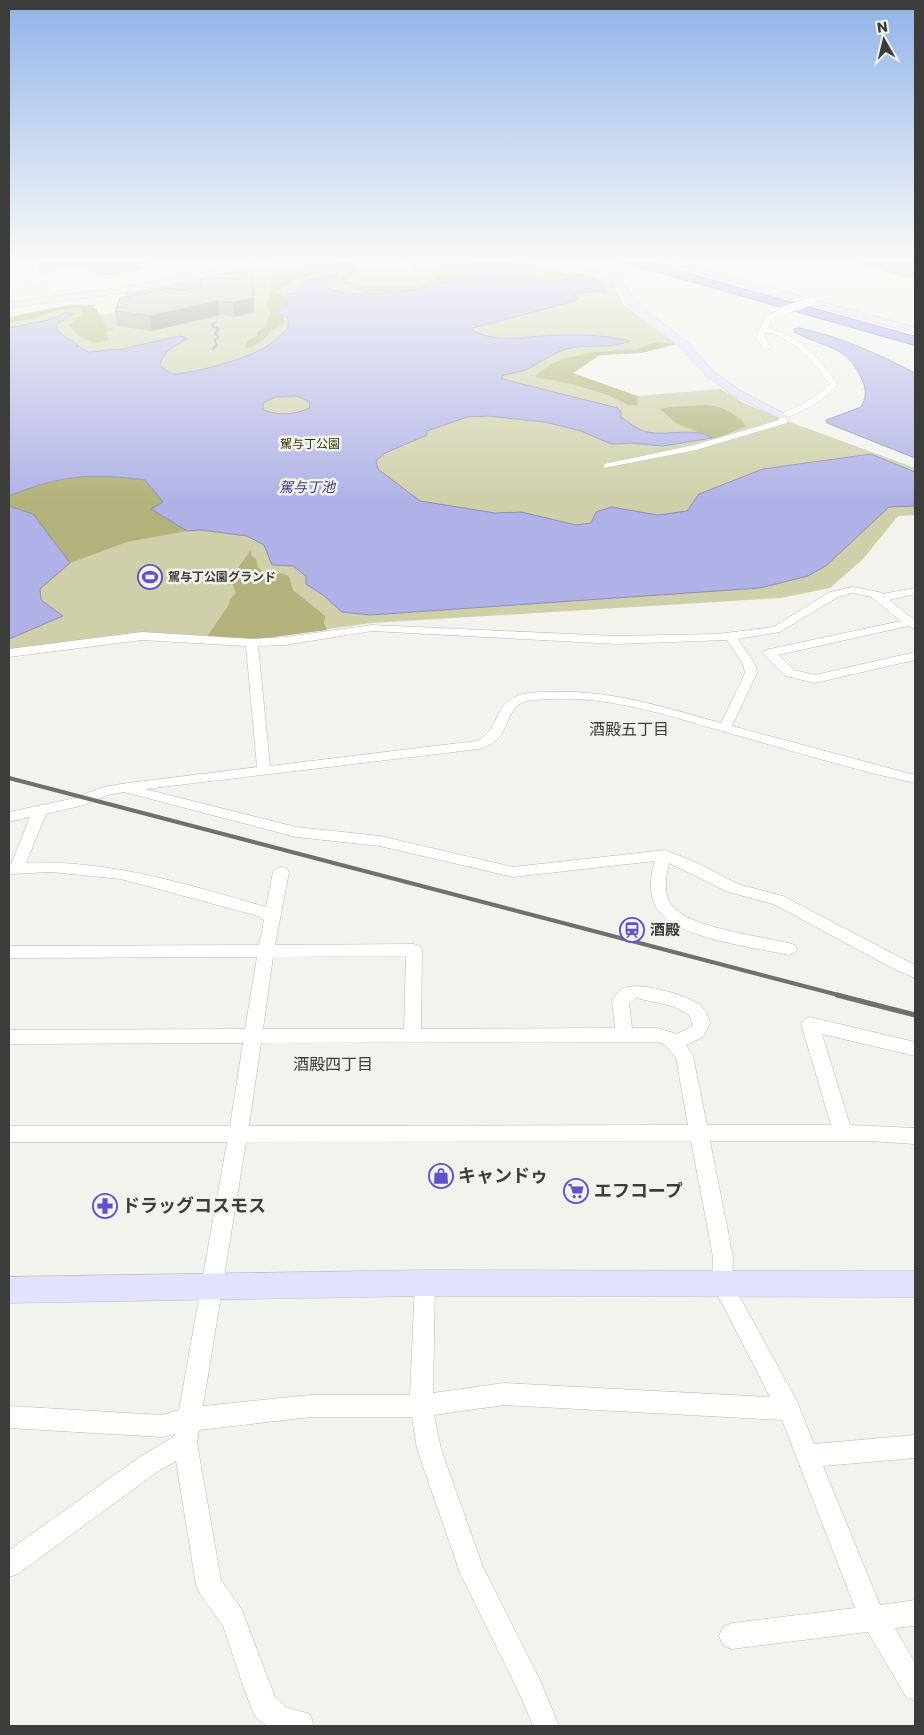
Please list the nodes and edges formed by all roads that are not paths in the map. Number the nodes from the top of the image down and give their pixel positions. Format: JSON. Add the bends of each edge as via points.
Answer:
{"nodes":[{"id":1,"x":678,"y":340,"type":"edge"},
{"id":2,"x":762,"y":340,"type":"edge"},
{"id":3,"x":793,"y":340,"type":"edge"},
{"id":4,"x":767,"y":348,"type":"dead end"},
{"id":5,"x":784,"y":416,"type":"junction"},
{"id":6,"x":607,"y":466,"type":"dead end"},
{"id":7,"x":915,"y":591,"type":"edge"},
{"id":8,"x":881,"y":598,"type":"junction"},
{"id":9,"x":913,"y":624,"type":"edge"},
{"id":10,"x":731,"y":637,"type":"junction"},
{"id":11,"x":252,"y":643,"type":"junction"},
{"id":12,"x":9,"y":653,"type":"edge"},
{"id":13,"x":915,"y":656,"type":"edge"},
{"id":14,"x":725,"y":728,"type":"junction"},
{"id":15,"x":264,"y":771,"type":"junction"},
{"id":16,"x":915,"y":779,"type":"edge"},
{"id":17,"x":122,"y":788,"type":"junction"},
{"id":18,"x":40,"y":811,"type":"junction"},
{"id":19,"x":9,"y":817,"type":"edge"},
{"id":20,"x":665,"y":855,"type":"junction"},
{"id":21,"x":13,"y":868,"type":"edge"},
{"id":22,"x":281,"y":872,"type":"dead end"},
{"id":23,"x":272,"y":918,"type":"junction"},
{"id":24,"x":790,"y":949,"type":"dead end"},
{"id":25,"x":266,"y":950,"type":"junction"},
{"id":26,"x":9,"y":952,"type":"edge"},
{"id":27,"x":915,"y":972,"type":"edge"},
{"id":28,"x":624,"y":1035,"type":"junction"},
{"id":29,"x":412,"y":1036,"type":"junction"},
{"id":30,"x":9,"y":1037,"type":"edge"},
{"id":31,"x":252,"y":1037,"type":"junction"},
{"id":32,"x":674,"y":1043,"type":"junction"},
{"id":33,"x":915,"y":1049,"type":"edge"},
{"id":34,"x":699,"y":1133,"type":"junction"},
{"id":35,"x":842,"y":1133,"type":"junction"},
{"id":36,"x":9,"y":1134,"type":"edge"},
{"id":37,"x":238,"y":1134,"type":"junction"},
{"id":38,"x":915,"y":1136,"type":"edge"},
{"id":39,"x":425,"y":1283,"type":"junction"},
{"id":40,"x":722,"y":1284,"type":"junction"},
{"id":41,"x":915,"y":1284,"type":"edge"},
{"id":42,"x":212,"y":1287,"type":"junction"},
{"id":43,"x":9,"y":1290,"type":"edge"},
{"id":44,"x":421,"y":1406,"type":"junction"},
{"id":45,"x":790,"y":1409,"type":"junction"},
{"id":46,"x":9,"y":1417,"type":"edge"},
{"id":47,"x":188,"y":1431,"type":"junction"},
{"id":48,"x":915,"y":1446,"type":"edge"},
{"id":49,"x":808,"y":1456,"type":"junction"},
{"id":50,"x":9,"y":1565,"type":"edge"},
{"id":51,"x":915,"y":1613,"type":"edge"},
{"id":52,"x":874,"y":1617,"type":"junction"},
{"id":53,"x":732,"y":1636,"type":"dead end"},
{"id":54,"x":915,"y":1688,"type":"edge"},
{"id":55,"x":301,"y":1726,"type":"edge"},
{"id":56,"x":546,"y":1726,"type":"edge"}],
"edges":[{"from":1,"to":5,"type":"street","via":[[722,384]]},
{"from":2,"to":4,"type":"street"},
{"from":3,"to":5,"type":"street","via":[[801,344],[834,384],[820,397]]},
{"from":5,"to":6,"type":"street","via":[[784,421],[718,441]]},
{"from":7,"to":8,"type":"street"},
{"from":8,"to":9,"type":"street"},
{"from":8,"to":10,"type":"street","via":[[867,592],[842,591],[776,630]]},
{"from":9,"to":13,"type":"street","via":[[769,653],[790,673],[815,679]]},
{"from":10,"to":11,"type":"street","via":[[616,640],[392,628]]},
{"from":10,"to":14,"type":"street","via":[[749,664],[750,673]]},
{"from":11,"to":12,"type":"street","via":[[142,636]]},
{"from":11,"to":15,"type":"street"},
{"from":14,"to":15,"type":"street","via":[[606,698],[553,695],[513,702],[492,739],[479,745]]},
{"from":14,"to":16,"type":"street"},
{"from":15,"to":17,"type":"street"},
{"from":17,"to":18,"type":"street"},
{"from":17,"to":20,"type":"street","via":[[296,832],[380,841],[513,872]]},
{"from":18,"to":19,"type":"street"},
{"from":18,"to":21,"type":"street"},
{"from":20,"to":24,"type":"street","via":[[660,864],[660,899],[668,913],[695,928]]},
{"from":20,"to":27,"type":"street","via":[[733,888],[778,900]]},
{"from":21,"to":23,"type":"street","via":[[52,867],[121,874],[263,912]]},
{"from":22,"to":23,"type":"street"},
{"from":23,"to":25,"type":"street"},
{"from":25,"to":26,"type":"street"},
{"from":25,"to":29,"type":"street","via":[[414,950]]},
{"from":25,"to":31,"type":"street"},
{"from":28,"to":29,"type":"street"},
{"from":28,"to":32,"type":"street","via":[[657,1035],[670,1038]]},
{"from":28,"to":32,"type":"street","via":[[620,1000],[636,992],[690,1005],[698,1011],[701,1027]]},
{"from":29,"to":31,"type":"street"},
{"from":30,"to":31,"type":"street"},
{"from":31,"to":37,"type":"street"},
{"from":32,"to":34,"type":"street","via":[[684,1056]]},
{"from":33,"to":35,"type":"street","via":[[810,1024]]},
{"from":34,"to":35,"type":"street"},
{"from":34,"to":37,"type":"street"},
{"from":34,"to":40,"type":"street","via":[[723,1257]]},
{"from":35,"to":38,"type":"street"},
{"from":36,"to":37,"type":"street"},
{"from":37,"to":42,"type":"street"},
{"from":39,"to":40,"type":"street"},
{"from":39,"to":42,"type":"street"},
{"from":39,"to":44,"type":"street"},
{"from":40,"to":41,"type":"street"},
{"from":40,"to":45,"type":"street"},
{"from":42,"to":43,"type":"street"},
{"from":42,"to":47,"type":"street"},
{"from":44,"to":45,"type":"street","via":[[504,1394]]},
{"from":44,"to":47,"type":"street","via":[[311,1406]]},
{"from":44,"to":56,"type":"street","via":[[429,1449],[472,1574],[531,1689]]},
{"from":45,"to":49,"type":"street"},
{"from":46,"to":47,"type":"street","via":[[162,1426]]},
{"from":47,"to":50,"type":"street","via":[[149,1464]]},
{"from":47,"to":55,"type":"street","via":[[209,1585],[233,1619],[265,1708],[279,1719]]},
{"from":48,"to":49,"type":"street"},
{"from":49,"to":52,"type":"street"},
{"from":51,"to":52,"type":"street"},
{"from":52,"to":53,"type":"street"},
{"from":52,"to":54,"type":"street"}]}
